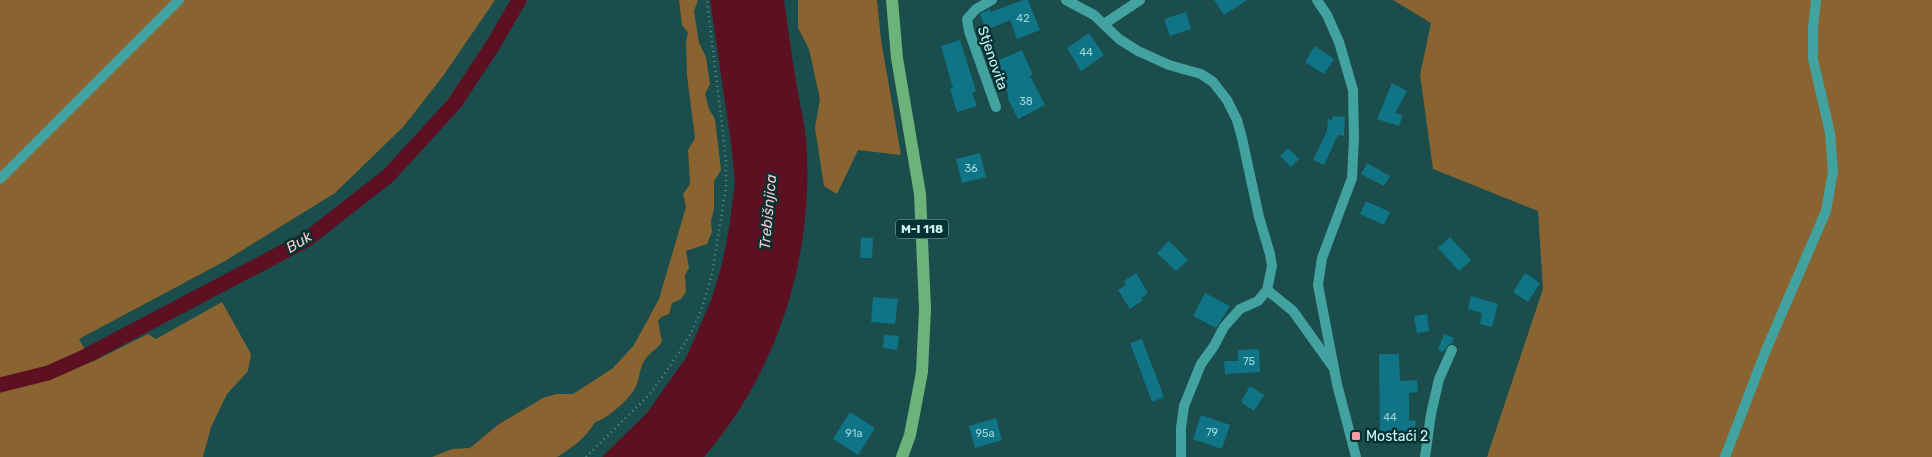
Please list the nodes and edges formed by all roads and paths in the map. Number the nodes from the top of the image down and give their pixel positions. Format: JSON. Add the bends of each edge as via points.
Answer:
{"nodes":[{"id":1,"x":179,"y":0,"type":"edge"},
{"id":2,"x":707,"y":0,"type":"edge"},
{"id":3,"x":892,"y":0,"type":"edge"},
{"id":4,"x":992,"y":0,"type":"edge"},
{"id":5,"x":1066,"y":0,"type":"edge"},
{"id":6,"x":1140,"y":0,"type":"edge"},
{"id":7,"x":1317,"y":0,"type":"edge"},
{"id":8,"x":1816,"y":0,"type":"edge"},
{"id":9,"x":1104,"y":24,"type":"junction"},
{"id":10,"x":996,"y":107,"type":"dead end"},
{"id":11,"x":0,"y":179,"type":"edge"},
{"id":12,"x":1267,"y":290,"type":"junction"},
{"id":13,"x":1452,"y":350,"type":"dead end"},
{"id":14,"x":1333,"y":367,"type":"junction"},
{"id":15,"x":586,"y":457,"type":"edge"},
{"id":16,"x":902,"y":457,"type":"edge"},
{"id":17,"x":1181,"y":457,"type":"edge"},
{"id":18,"x":1356,"y":457,"type":"edge"},
{"id":19,"x":1425,"y":457,"type":"edge"},
{"id":20,"x":1725,"y":457,"type":"edge"}],
"edges":[{"from":1,"to":11,"type":"street"},
{"from":2,"to":15,"type":"path","via":[[726,159],[726,187],[712,274],[690,335],[666,372],[650,394]]},
{"from":3,"to":16,"type":"main road","number":"M-I 118","via":[[897,58],[920,194],[925,309],[922,372],[910,435]]},
{"from":4,"to":10,"type":"street","name":"Stjenovita","via":[[976,9],[967,19]]},
{"from":5,"to":9,"type":"street"},
{"from":6,"to":9,"type":"street"},
{"from":7,"to":14,"type":"street","via":[[1340,42],[1353,90],[1352,178],[1322,258],[1318,286]]},
{"from":8,"to":20,"type":"street","via":[[1813,59],[1830,133],[1833,171],[1826,211],[1766,350]]},
{"from":9,"to":12,"type":"street","via":[[1118,39],[1146,55],[1201,74],[1214,82],[1227,100],[1237,120],[1270,254],[1272,266]]},
{"from":12,"to":14,"type":"street","via":[[1293,311]]},
{"from":12,"to":17,"type":"street","via":[[1258,301],[1240,309],[1224,326],[1201,364],[1184,406]]},
{"from":13,"to":19,"type":"street","via":[[1431,414]]},
{"from":14,"to":18,"type":"street"}]}
